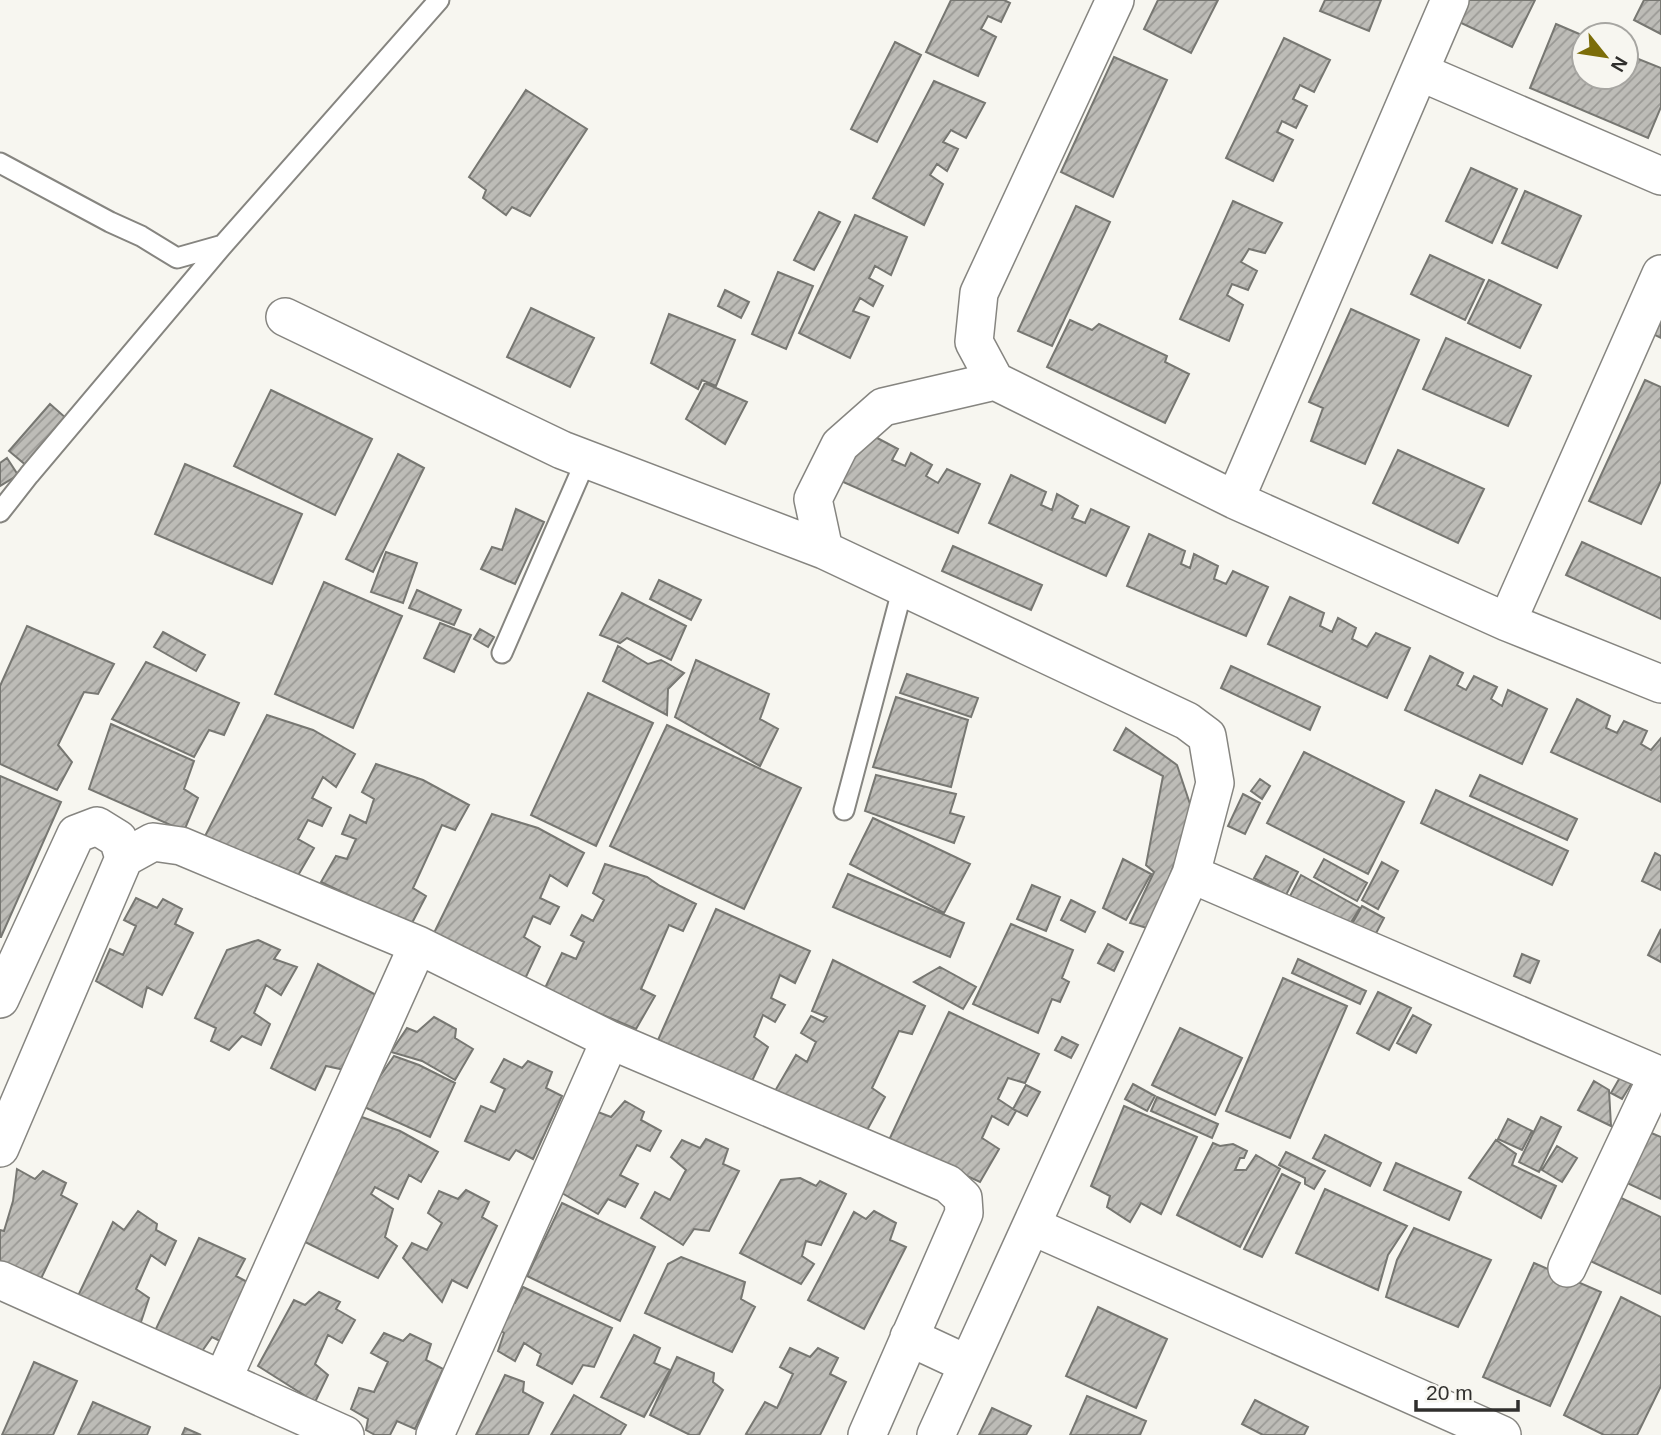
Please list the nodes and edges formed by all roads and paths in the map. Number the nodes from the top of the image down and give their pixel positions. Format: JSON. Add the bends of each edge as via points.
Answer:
{"nodes":[{"id":1,"x":439,"y":0,"type":"edge"},
{"id":2,"x":1115,"y":0,"type":"edge"},
{"id":3,"x":1450,"y":0,"type":"edge"},
{"id":4,"x":1420,"y":72,"type":"junction"},
{"id":5,"x":0,"y":163,"type":"edge"},
{"id":6,"x":1661,"y":176,"type":"edge"},
{"id":7,"x":223,"y":245,"type":"junction"},
{"id":8,"x":1661,"y":274,"type":"edge"},
{"id":9,"x":285,"y":317,"type":"dead end"},
{"id":10,"x":995,"y":381,"type":"junction"},
{"id":11,"x":586,"y":460,"type":"junction"},
{"id":12,"x":1235,"y":500,"type":"junction"},
{"id":13,"x":0,"y":512,"type":"edge"},
{"id":14,"x":824,"y":550,"type":"junction"},
{"id":15,"x":903,"y":587,"type":"junction"},
{"id":16,"x":1507,"y":622,"type":"junction"},
{"id":17,"x":502,"y":653,"type":"dead end"},
{"id":18,"x":1661,"y":684,"type":"edge"},
{"id":19,"x":844,"y":810,"type":"dead end"},
{"id":20,"x":124,"y":858,"type":"junction"},
{"id":21,"x":1191,"y":874,"type":"junction"},
{"id":22,"x":418,"y":945,"type":"junction"},
{"id":23,"x":0,"y":999,"type":"edge"},
{"id":24,"x":610,"y":1040,"type":"junction"},
{"id":25,"x":1659,"y":1075,"type":"edge"},
{"id":26,"x":0,"y":1148,"type":"edge"},
{"id":27,"x":1032,"y":1226,"type":"junction"},
{"id":28,"x":1567,"y":1268,"type":"dead end"},
{"id":29,"x":0,"y":1280,"type":"edge"},
{"id":30,"x":909,"y":1337,"type":"junction"},
{"id":31,"x":967,"y":1364,"type":"junction"},
{"id":32,"x":223,"y":1379,"type":"junction"},
{"id":33,"x":345,"y":1435,"type":"edge"},
{"id":34,"x":435,"y":1435,"type":"edge"},
{"id":35,"x":867,"y":1435,"type":"edge"},
{"id":36,"x":936,"y":1435,"type":"edge"},
{"id":37,"x":1502,"y":1435,"type":"edge"}],
"edges":[{"from":1,"to":7,"type":"lane"},
{"from":2,"to":10,"type":"street","via":[[979,293],[974,342]]},
{"from":3,"to":4,"type":"street"},
{"from":4,"to":6,"type":"street"},
{"from":4,"to":12,"type":"street"},
{"from":5,"to":7,"type":"lane","via":[[177,258]]},
{"from":7,"to":13,"type":"lane"},
{"from":8,"to":16,"type":"street"},
{"from":9,"to":11,"type":"street"},
{"from":10,"to":12,"type":"street"},
{"from":10,"to":14,"type":"street","via":[[883,407],[840,445],[813,499]]},
{"from":11,"to":14,"type":"street"},
{"from":11,"to":17,"type":"lane"},
{"from":12,"to":16,"type":"street"},
{"from":14,"to":15,"type":"street"},
{"from":15,"to":19,"type":"lane"},
{"from":15,"to":21,"type":"street","via":[[1188,721],[1207,736],[1215,783]]},
{"from":16,"to":18,"type":"street"},
{"from":20,"to":22,"type":"street","via":[[153,842],[181,846]]},
{"from":20,"to":23,"type":"street","via":[[118,839],[97,826],[76,834]]},
{"from":20,"to":26,"type":"street"},
{"from":21,"to":25,"type":"street"},
{"from":21,"to":27,"type":"street"},
{"from":22,"to":24,"type":"street"},
{"from":22,"to":32,"type":"street"},
{"from":24,"to":30,"type":"street","via":[[948,1184],[963,1198],[964,1213]]},
{"from":24,"to":34,"type":"street"},
{"from":25,"to":28,"type":"street"},
{"from":27,"to":31,"type":"street"},
{"from":27,"to":37,"type":"street"},
{"from":29,"to":32,"type":"street"},
{"from":30,"to":31,"type":"street"},
{"from":30,"to":35,"type":"street"},
{"from":31,"to":36,"type":"street"},
{"from":32,"to":33,"type":"street"}]}
